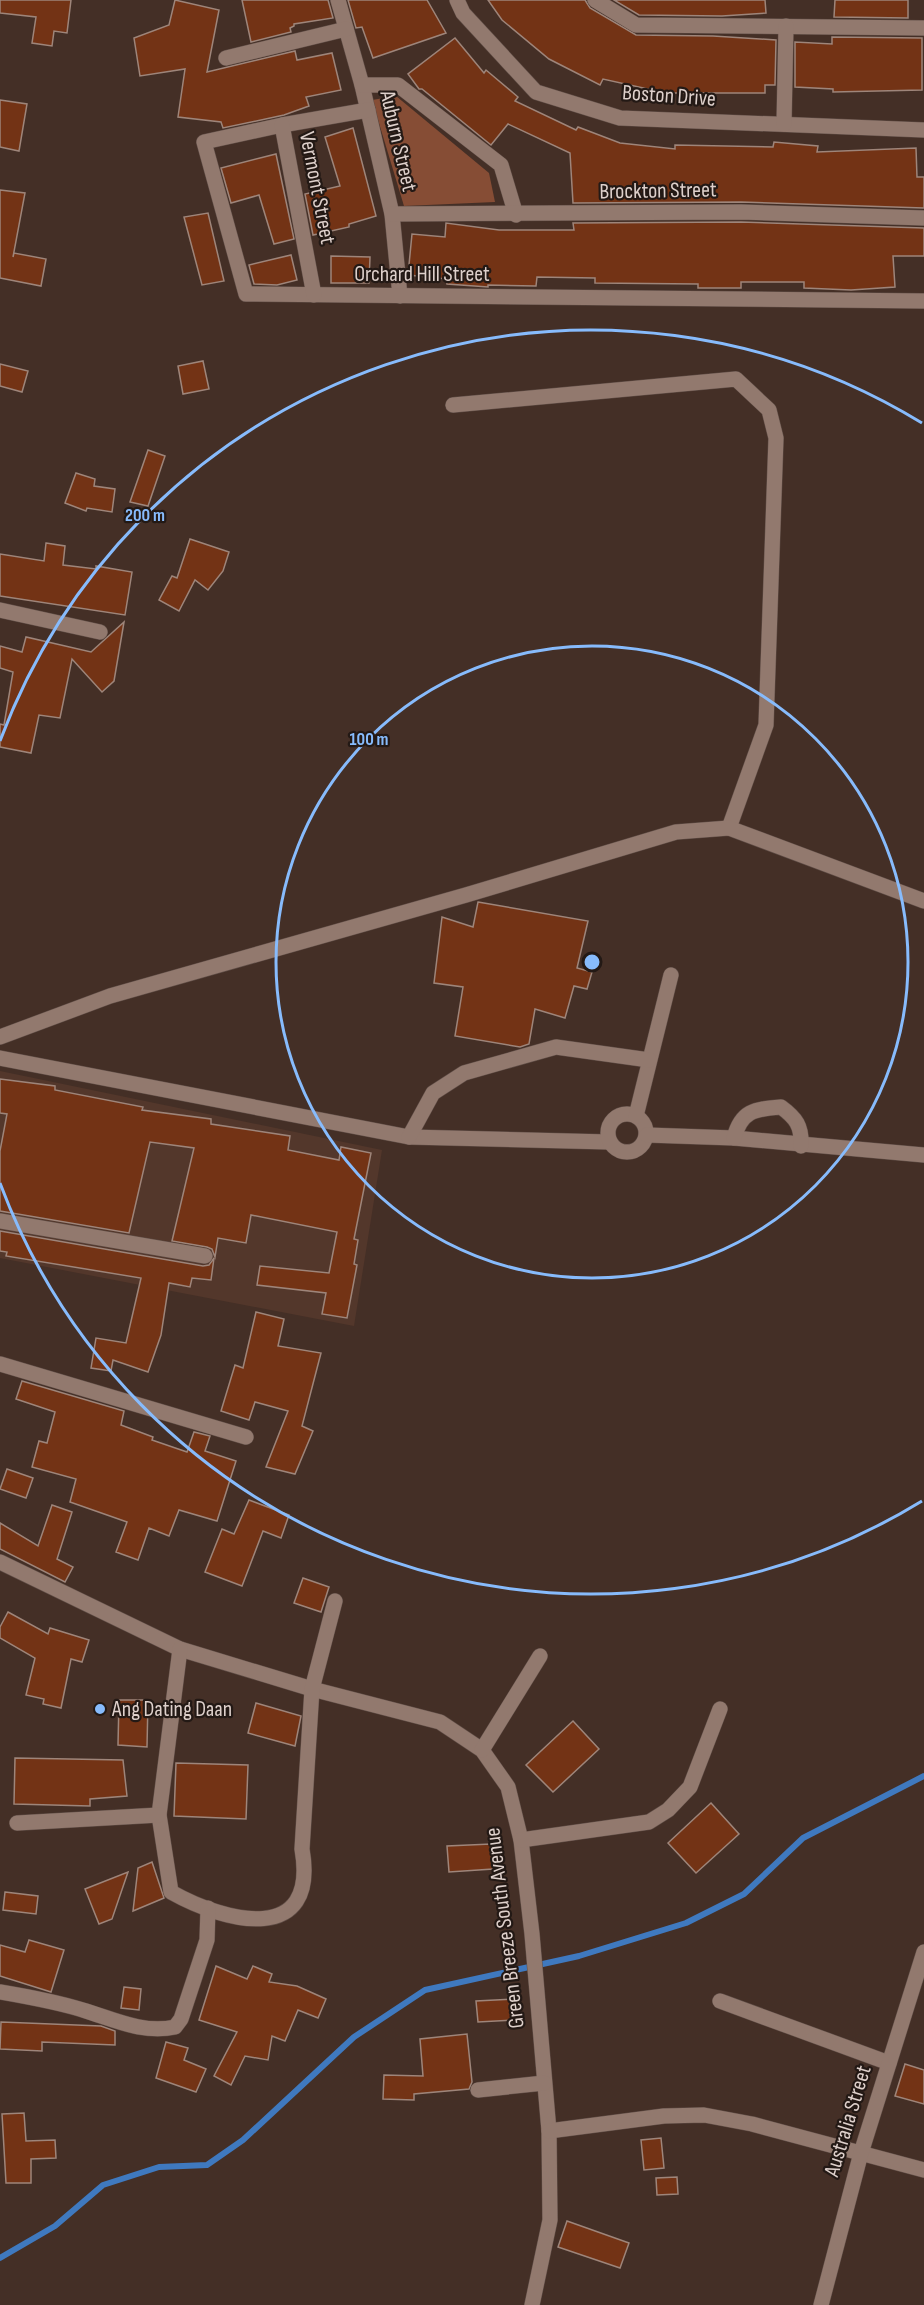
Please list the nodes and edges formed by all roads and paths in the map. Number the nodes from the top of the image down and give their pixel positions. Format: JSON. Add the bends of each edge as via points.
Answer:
{"nodes":[{"id":1,"x":338,"y":0,"type":"edge"},
{"id":2,"x":457,"y":0,"type":"edge"},
{"id":3,"x":595,"y":0,"type":"edge"},
{"id":4,"x":786,"y":26,"type":"junction"},
{"id":5,"x":924,"y":28,"type":"edge"},
{"id":6,"x":346,"y":29,"type":"junction"},
{"id":7,"x":226,"y":58,"type":"dead end"},
{"id":8,"x":362,"y":85,"type":"junction"},
{"id":9,"x":368,"y":110,"type":"junction"},
{"id":10,"x":784,"y":124,"type":"junction"},
{"id":11,"x":282,"y":125,"type":"junction"},
{"id":12,"x":924,"y":130,"type":"edge"},
{"id":13,"x":392,"y":214,"type":"junction"},
{"id":14,"x":516,"y":215,"type":"junction"},
{"id":15,"x":924,"y":218,"type":"edge"},
{"id":16,"x":314,"y":295,"type":"junction"},
{"id":17,"x":400,"y":296,"type":"junction"},
{"id":18,"x":924,"y":301,"type":"edge"},
{"id":19,"x":453,"y":405,"type":"dead end"},
{"id":20,"x":0,"y":610,"type":"edge"},
{"id":21,"x":100,"y":632,"type":"dead end"},
{"id":22,"x":729,"y":828,"type":"junction"},
{"id":23,"x":924,"y":901,"type":"edge"},
{"id":24,"x":671,"y":975,"type":"dead end"},
{"id":25,"x":0,"y":1037,"type":"edge"},
{"id":26,"x":0,"y":1058,"type":"edge"},
{"id":27,"x":650,"y":1060,"type":"junction"},
{"id":28,"x":636,"y":1116,"type":"junction"},
{"id":29,"x":647,"y":1135,"type":"junction"},
{"id":30,"x":409,"y":1137,"type":"junction"},
{"id":31,"x":734,"y":1138,"type":"junction"},
{"id":32,"x":609,"y":1142,"type":"junction"},
{"id":33,"x":801,"y":1146,"type":"junction"},
{"id":34,"x":924,"y":1155,"type":"edge"},
{"id":35,"x":0,"y":1221,"type":"edge"},
{"id":36,"x":205,"y":1256,"type":"dead end"},
{"id":37,"x":0,"y":1364,"type":"edge"},
{"id":38,"x":246,"y":1437,"type":"dead end"},
{"id":39,"x":0,"y":1562,"type":"edge"},
{"id":40,"x":335,"y":1601,"type":"dead end"},
{"id":41,"x":180,"y":1648,"type":"junction"},
{"id":42,"x":540,"y":1656,"type":"dead end"},
{"id":43,"x":312,"y":1689,"type":"junction"},
{"id":44,"x":720,"y":1709,"type":"dead end"},
{"id":45,"x":482,"y":1750,"type":"junction"},
{"id":46,"x":159,"y":1815,"type":"junction"},
{"id":47,"x":17,"y":1823,"type":"dead end"},
{"id":48,"x":521,"y":1840,"type":"junction"},
{"id":49,"x":208,"y":1908,"type":"junction"},
{"id":50,"x":924,"y":1952,"type":"edge"},
{"id":51,"x":0,"y":1992,"type":"edge"},
{"id":52,"x":720,"y":2001,"type":"dead end"},
{"id":53,"x":889,"y":2063,"type":"junction"},
{"id":54,"x":544,"y":2083,"type":"junction"},
{"id":55,"x":478,"y":2090,"type":"dead end"},
{"id":56,"x":549,"y":2131,"type":"junction"},
{"id":57,"x":861,"y":2153,"type":"junction"},
{"id":58,"x":924,"y":2170,"type":"edge"},
{"id":59,"x":532,"y":2305,"type":"edge"},
{"id":60,"x":821,"y":2305,"type":"edge"}],
"edges":[{"from":1,"to":6,"type":"street","name":"Auburn Street"},
{"from":2,"to":10,"type":"street","name":"Boston Drive","via":[[463,13],[536,92],[620,118]]},
{"from":3,"to":4,"type":"street","via":[[636,25]]},
{"from":4,"to":5,"type":"street"},
{"from":4,"to":10,"type":"street"},
{"from":6,"to":7,"type":"street"},
{"from":6,"to":8,"type":"street","name":"Auburn Street"},
{"from":8,"to":9,"type":"street","name":"Auburn Street"},
{"from":8,"to":14,"type":"street","via":[[398,85],[501,165]]},
{"from":9,"to":11,"type":"street","name":"Orchard Hill Street"},
{"from":9,"to":13,"type":"street","name":"Auburn Street"},
{"from":10,"to":12,"type":"street","name":"Boston Drive"},
{"from":11,"to":16,"type":"street","name":"Vermont Street"},
{"from":11,"to":16,"type":"street","name":"Orchard Hill Street","via":[[204,142],[246,294]]},
{"from":13,"to":14,"type":"street","name":"Brockton Street"},
{"from":13,"to":17,"type":"street","name":"Auburn Street"},
{"from":14,"to":15,"type":"street","name":"Brockton Street","via":[[741,212]]},
{"from":16,"to":17,"type":"street","name":"Orchard Hill Street"},
{"from":17,"to":18,"type":"street","name":"Orchard Hill Street"},
{"from":19,"to":22,"type":"street","via":[[736,379],[769,410],[777,438],[766,725]]},
{"from":20,"to":21,"type":"street"},
{"from":22,"to":23,"type":"street"},
{"from":22,"to":25,"type":"street","via":[[676,832],[466,896],[110,996]]},
{"from":24,"to":27,"type":"street"},
{"from":26,"to":30,"type":"street"},
{"from":27,"to":28,"type":"street"},
{"from":27,"to":30,"type":"street","via":[[556,1047],[464,1073],[433,1093]]},
{"from":28,"to":29,"type":"street"},
{"from":28,"to":32,"type":"street","via":[[615,1118],[609,1125]]},
{"from":29,"to":31,"type":"street"},
{"from":29,"to":32,"type":"street","via":[[644,1143],[631,1153],[622,1152]]},
{"from":30,"to":32,"type":"street"},
{"from":31,"to":33,"type":"street"},
{"from":31,"to":33,"type":"street","via":[[738,1122],[748,1113],[781,1107],[797,1118]]},
{"from":33,"to":34,"type":"street"},
{"from":35,"to":36,"type":"street"},
{"from":37,"to":38,"type":"street"},
{"from":39,"to":41,"type":"street","name":"Green Breeze South Avenue"},
{"from":40,"to":43,"type":"street"},
{"from":41,"to":43,"type":"street","name":"Green Breeze South Avenue"},
{"from":41,"to":46,"type":"street"},
{"from":42,"to":45,"type":"street"},
{"from":43,"to":45,"type":"street","name":"Green Breeze South Avenue","via":[[440,1722]]},
{"from":43,"to":49,"type":"street","via":[[303,1890],[284,1914],[262,1921]]},
{"from":44,"to":48,"type":"street","via":[[690,1788],[649,1822]]},
{"from":45,"to":48,"type":"street","name":"Green Breeze South Avenue","via":[[508,1787]]},
{"from":46,"to":47,"type":"street"},
{"from":46,"to":49,"type":"street","via":[[171,1892]]},
{"from":48,"to":54,"type":"street","name":"Green Breeze South Avenue"},
{"from":49,"to":51,"type":"street","via":[[207,1940],[175,2027],[131,2027],[85,2011]]},
{"from":50,"to":53,"type":"street","name":"Australia Street"},
{"from":52,"to":53,"type":"street"},
{"from":53,"to":57,"type":"street","name":"Australia Street"},
{"from":54,"to":55,"type":"street"},
{"from":54,"to":56,"type":"street","name":"Green Breeze South Avenue"},
{"from":56,"to":57,"type":"street","via":[[664,2116],[704,2115]]},
{"from":56,"to":59,"type":"street","name":"Green Breeze South Avenue","via":[[550,2220]]},
{"from":57,"to":58,"type":"street"},
{"from":57,"to":60,"type":"street","name":"Australia Street"}]}
